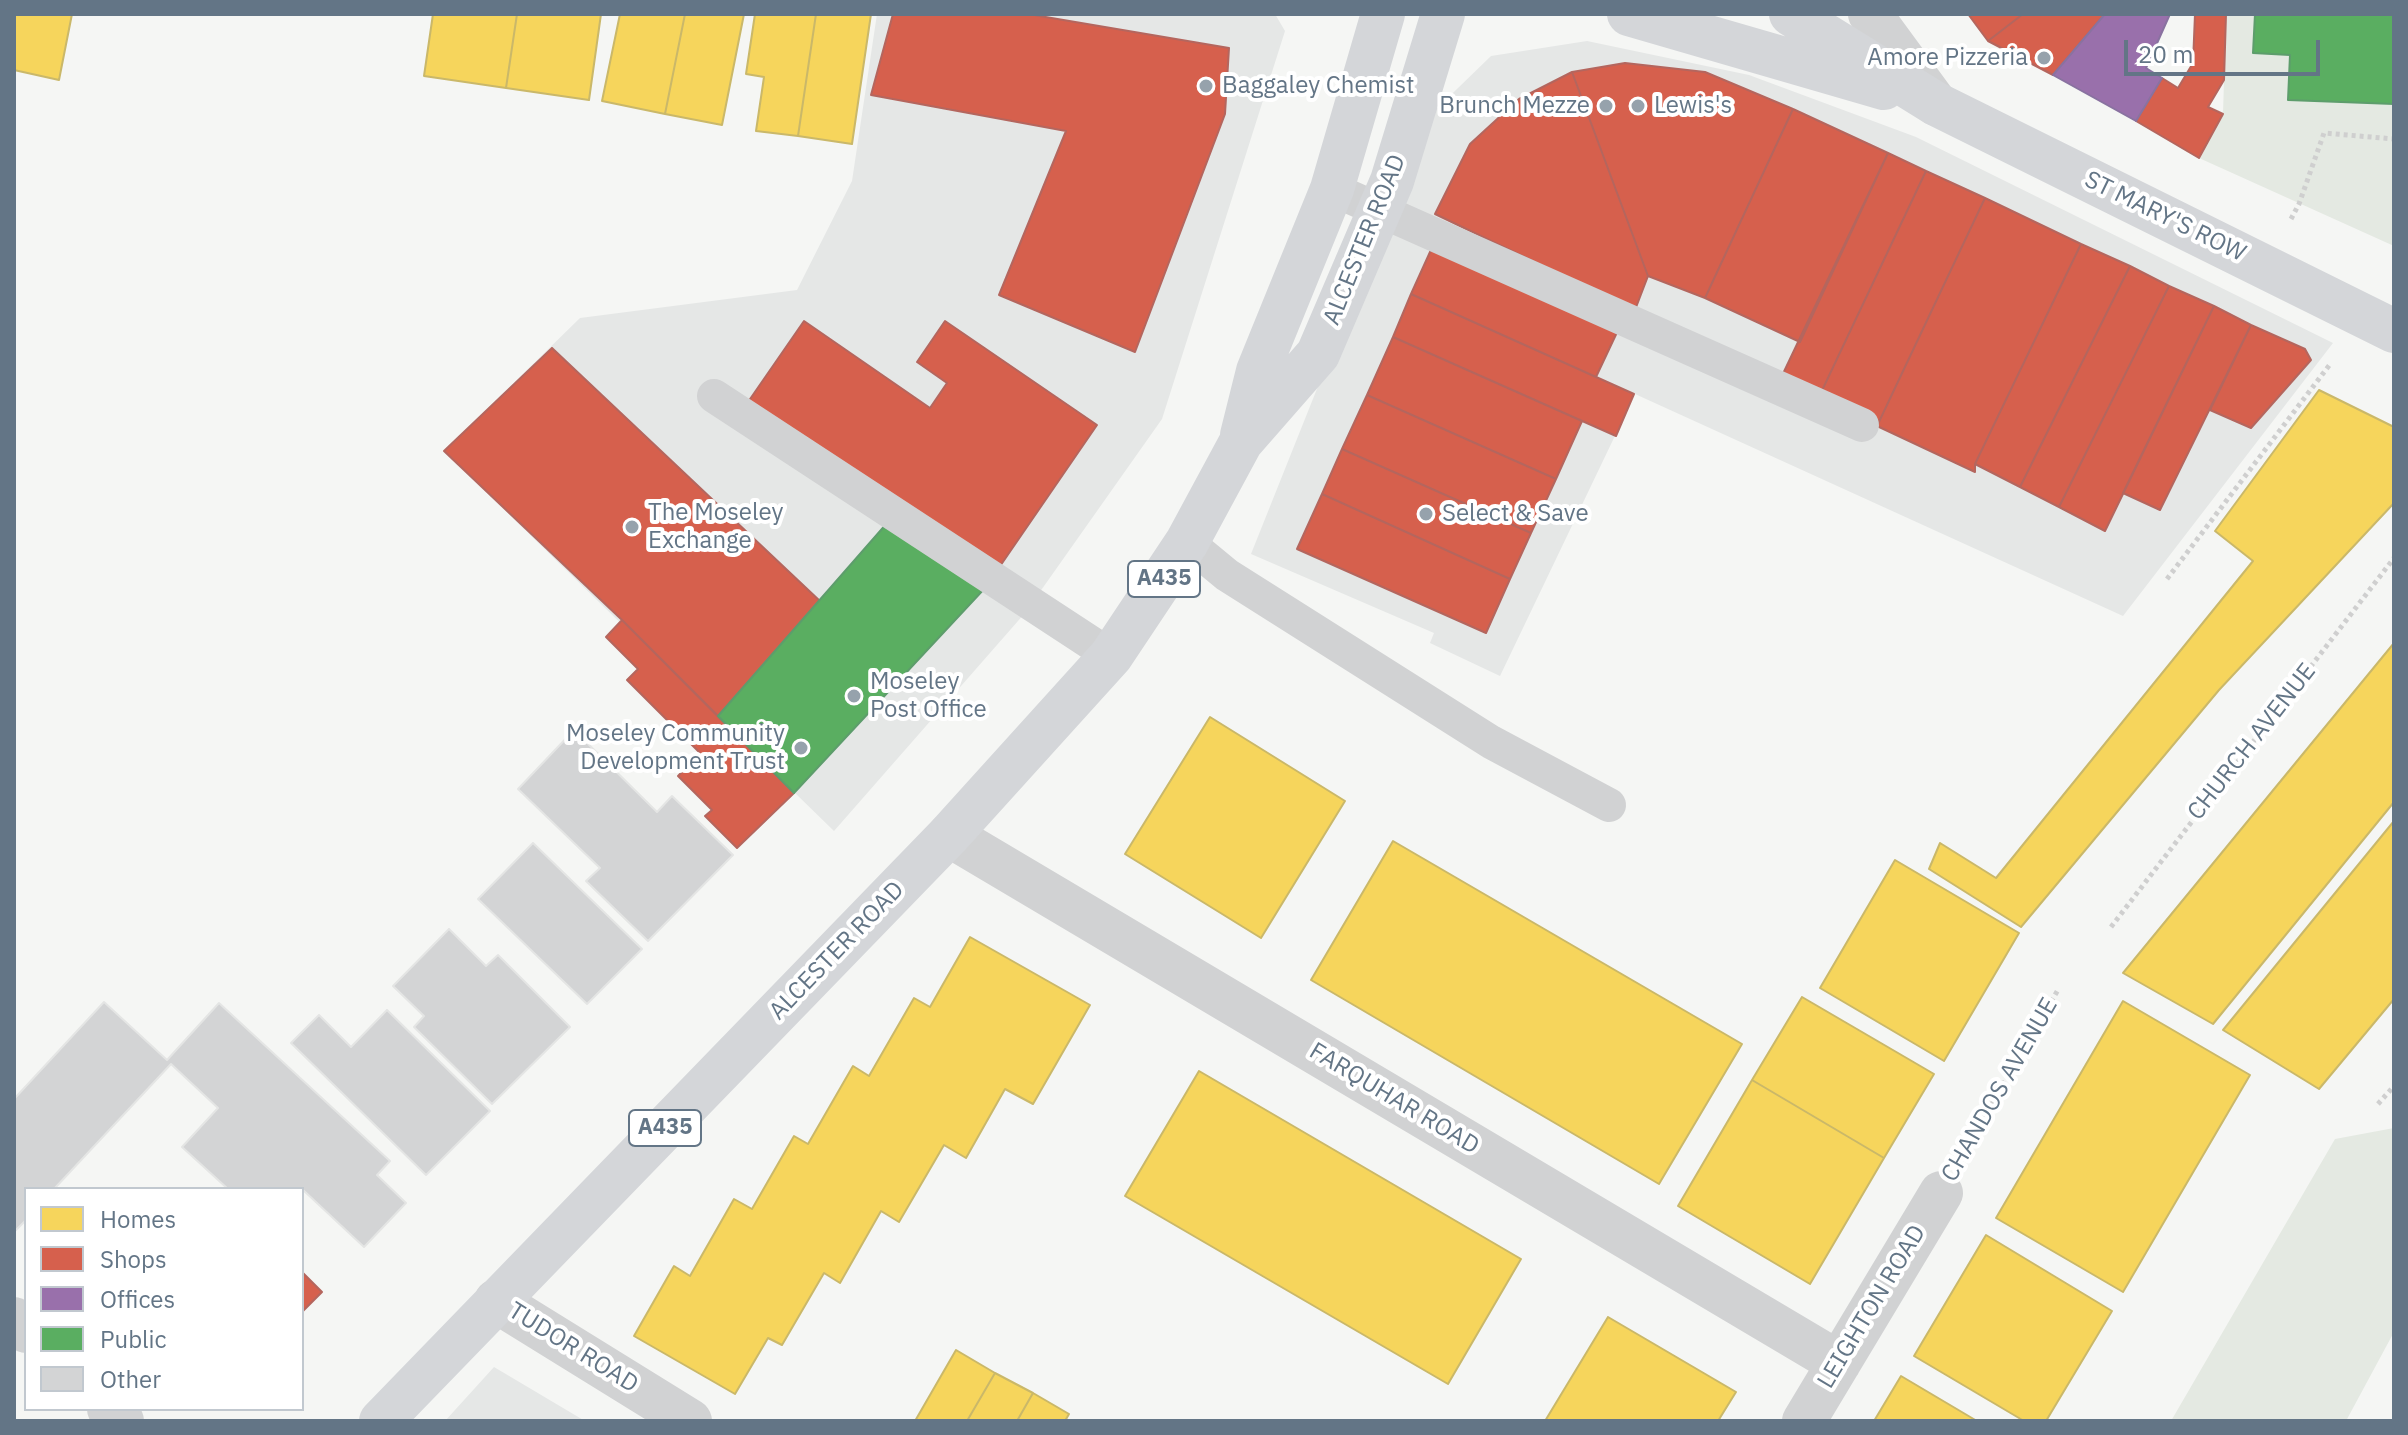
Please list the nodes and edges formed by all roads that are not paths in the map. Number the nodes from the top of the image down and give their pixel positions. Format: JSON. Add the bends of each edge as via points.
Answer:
{"nodes":[{"id":1,"x":1383,"y":14,"type":"edge"},
{"id":2,"x":1443,"y":14,"type":"edge"},
{"id":3,"x":1629,"y":14,"type":"edge"},
{"id":4,"x":1791,"y":14,"type":"edge"},
{"id":5,"x":1870,"y":14,"type":"edge"},
{"id":6,"x":1936,"y":104,"type":"junction"},
{"id":7,"x":1332,"y":189,"type":"junction"},
{"id":8,"x":1380,"y":210,"type":"junction"},
{"id":9,"x":2380,"y":324,"type":"edge"},
{"id":10,"x":714,"y":396,"type":"dead end"},
{"id":11,"x":1862,"y":425,"type":"dead end"},
{"id":12,"x":1241,"y":442,"type":"junction"},
{"id":13,"x":1187,"y":542,"type":"junction"},
{"id":14,"x":1111,"y":656,"type":"junction"},
{"id":15,"x":1609,"y":805,"type":"dead end"},
{"id":16,"x":949,"y":835,"type":"junction"},
{"id":17,"x":1941,"y":1193,"type":"road end"},
{"id":18,"x":496,"y":1301,"type":"junction"},
{"id":19,"x":1839,"y":1363,"type":"junction"},
{"id":20,"x":381,"y":1421,"type":"edge"},
{"id":21,"x":690,"y":1421,"type":"edge"},
{"id":22,"x":1804,"y":1421,"type":"edge"}],
"edges":[{"from":1,"to":7,"type":"main road","name":"ALCESTER ROAD","number":"A435"},
{"from":2,"to":8,"type":"main road","name":"ALCESTER ROAD","number":"A435"},
{"from":3,"to":6,"type":"main road","name":"ST MARY'S ROW"},
{"from":4,"to":6,"type":"main road","name":"ST MARY'S ROW"},
{"from":5,"to":6,"type":"street","name":"ST MARY'S ROW"},
{"from":6,"to":9,"type":"main road","name":"ST MARY'S ROW"},
{"from":7,"to":8,"type":"lane"},
{"from":7,"to":12,"type":"main road","name":"ALCESTER ROAD","number":"A435","via":[[1258,371]]},
{"from":8,"to":11,"type":"lane"},
{"from":8,"to":12,"type":"main road","name":"ALCESTER ROAD","number":"A435","via":[[1318,354]]},
{"from":10,"to":14,"type":"lane"},
{"from":12,"to":13,"type":"main road","name":"ALCESTER ROAD","number":"A435"},
{"from":13,"to":14,"type":"main road","name":"ALCESTER ROAD","number":"A435"},
{"from":13,"to":15,"type":"lane","via":[[1227,575],[1491,742]]},
{"from":14,"to":16,"type":"main road","name":"ALCESTER ROAD","number":"A435"},
{"from":16,"to":18,"type":"main road","name":"ALCESTER ROAD","number":"A435"},
{"from":16,"to":19,"type":"street","name":"FARQUHAR ROAD"},
{"from":17,"to":19,"type":"street","name":"LEIGHTON ROAD"},
{"from":18,"to":20,"type":"main road","name":"ALCESTER ROAD","number":"A435"},
{"from":18,"to":21,"type":"street","name":"TUDOR ROAD"},
{"from":19,"to":22,"type":"street","name":"LEIGHTON ROAD"}]}
